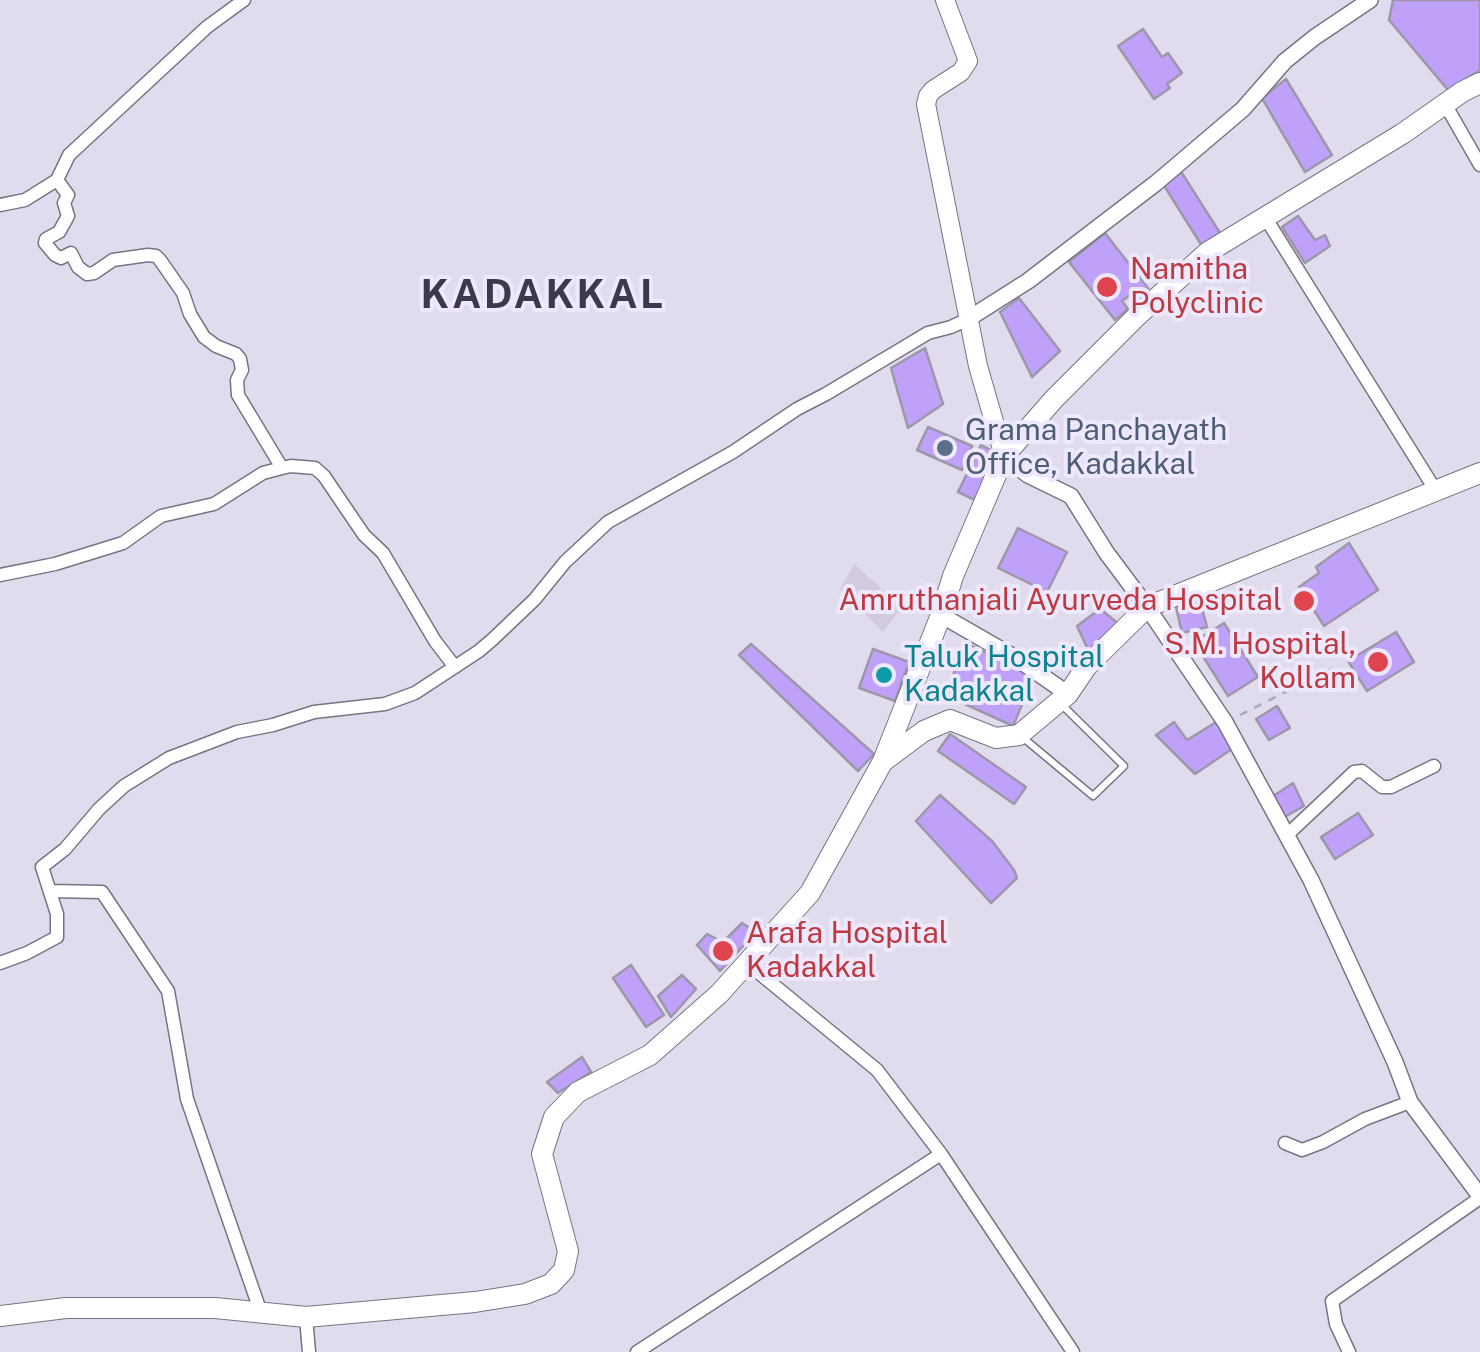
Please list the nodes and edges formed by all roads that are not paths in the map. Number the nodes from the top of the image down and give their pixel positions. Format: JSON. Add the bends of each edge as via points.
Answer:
{"nodes":[{"id":1,"x":244,"y":0,"type":"edge"},
{"id":2,"x":945,"y":0,"type":"edge"},
{"id":3,"x":1370,"y":0,"type":"edge"},
{"id":4,"x":1480,"y":84,"type":"edge"},
{"id":5,"x":1445,"y":104,"type":"junction"},
{"id":6,"x":1480,"y":165,"type":"edge"},
{"id":7,"x":57,"y":180,"type":"junction"},
{"id":8,"x":0,"y":205,"type":"edge"},
{"id":9,"x":1266,"y":216,"type":"junction"},
{"id":10,"x":968,"y":319,"type":"junction"},
{"id":11,"x":1004,"y":456,"type":"junction"},
{"id":12,"x":282,"y":468,"type":"junction"},
{"id":13,"x":1480,"y":473,"type":"edge"},
{"id":14,"x":1436,"y":491,"type":"junction"},
{"id":15,"x":0,"y":575,"type":"edge"},
{"id":16,"x":1147,"y":608,"type":"junction"},
{"id":17,"x":941,"y":615,"type":"junction"},
{"id":18,"x":455,"y":667,"type":"junction"},
{"id":19,"x":1063,"y":698,"type":"junction"},
{"id":20,"x":1019,"y":734,"type":"junction"},
{"id":21,"x":883,"y":761,"type":"junction"},
{"id":22,"x":1434,"y":766,"type":"dead end"},
{"id":23,"x":1286,"y":835,"type":"junction"},
{"id":24,"x":50,"y":890,"type":"junction"},
{"id":25,"x":0,"y":963,"type":"edge"},
{"id":26,"x":747,"y":963,"type":"junction"},
{"id":27,"x":1410,"y":1102,"type":"junction"},
{"id":28,"x":1285,"y":1143,"type":"dead end"},
{"id":29,"x":941,"y":1154,"type":"junction"},
{"id":30,"x":1480,"y":1197,"type":"edge"},
{"id":31,"x":261,"y":1313,"type":"junction"},
{"id":32,"x":0,"y":1316,"type":"edge"},
{"id":33,"x":306,"y":1317,"type":"junction"},
{"id":34,"x":309,"y":1352,"type":"edge"},
{"id":35,"x":637,"y":1352,"type":"edge"},
{"id":36,"x":1073,"y":1352,"type":"edge"},
{"id":37,"x":1349,"y":1352,"type":"edge"}],
"edges":[{"from":1,"to":7,"type":"street","via":[[68,156]]},
{"from":2,"to":10,"type":"main road","via":[[968,61],[926,104]]},
{"from":3,"to":10,"type":"street","via":[[1285,60],[1244,109],[1156,183]]},
{"from":4,"to":5,"type":"main road"},
{"from":5,"to":6,"type":"street"},
{"from":5,"to":9,"type":"main road"},
{"from":7,"to":8,"type":"street","via":[[25,200]]},
{"from":7,"to":12,"type":"street","via":[[68,195],[68,216],[45,243],[60,258],[71,254],[87,274],[113,260],[156,256],[204,337],[240,359],[238,395]]},
{"from":9,"to":11,"type":"main road","via":[[1208,252],[1138,316]]},
{"from":9,"to":14,"type":"street"},
{"from":10,"to":11,"type":"main road"},
{"from":10,"to":18,"type":"street","via":[[928,333],[608,522],[508,626]]},
{"from":11,"to":16,"type":"street","via":[[1071,496]]},
{"from":11,"to":17,"type":"main road"},
{"from":12,"to":15,"type":"street","via":[[214,504],[161,516],[122,543]]},
{"from":12,"to":18,"type":"street","via":[[315,468],[324,476],[383,553]]},
{"from":13,"to":14,"type":"main road"},
{"from":14,"to":16,"type":"main road"},
{"from":16,"to":19,"type":"main road"},
{"from":16,"to":23,"type":"street","via":[[1225,722]]},
{"from":17,"to":19,"type":"street","via":[[1019,660]]},
{"from":17,"to":21,"type":"main road"},
{"from":18,"to":24,"type":"street","via":[[396,700],[301,715],[168,758],[124,786],[42,867]]},
{"from":19,"to":20,"type":"main road"},
{"from":19,"to":20,"type":"lane","via":[[1124,766],[1093,796]]},
{"from":20,"to":21,"type":"main road","via":[[996,738],[950,720]]},
{"from":21,"to":26,"type":"main road","via":[[810,893]]},
{"from":22,"to":23,"type":"street","via":[[1391,787],[1354,772]]},
{"from":23,"to":27,"type":"street"},
{"from":24,"to":25,"type":"street","via":[[57,937]]},
{"from":24,"to":31,"type":"street","via":[[102,892],[168,990],[186,1099]]},
{"from":26,"to":29,"type":"street","via":[[877,1070]]},
{"from":26,"to":33,"type":"main road","via":[[650,1055],[578,1092],[554,1118],[542,1154],[568,1252],[551,1284],[475,1302]]},
{"from":27,"to":28,"type":"street","via":[[1302,1150]]},
{"from":27,"to":30,"type":"street"},
{"from":29,"to":35,"type":"street"},
{"from":29,"to":36,"type":"street"},
{"from":30,"to":37,"type":"street","via":[[1332,1301]]},
{"from":31,"to":32,"type":"main road","via":[[66,1308]]},
{"from":31,"to":33,"type":"main road"},
{"from":33,"to":34,"type":"street"}]}
